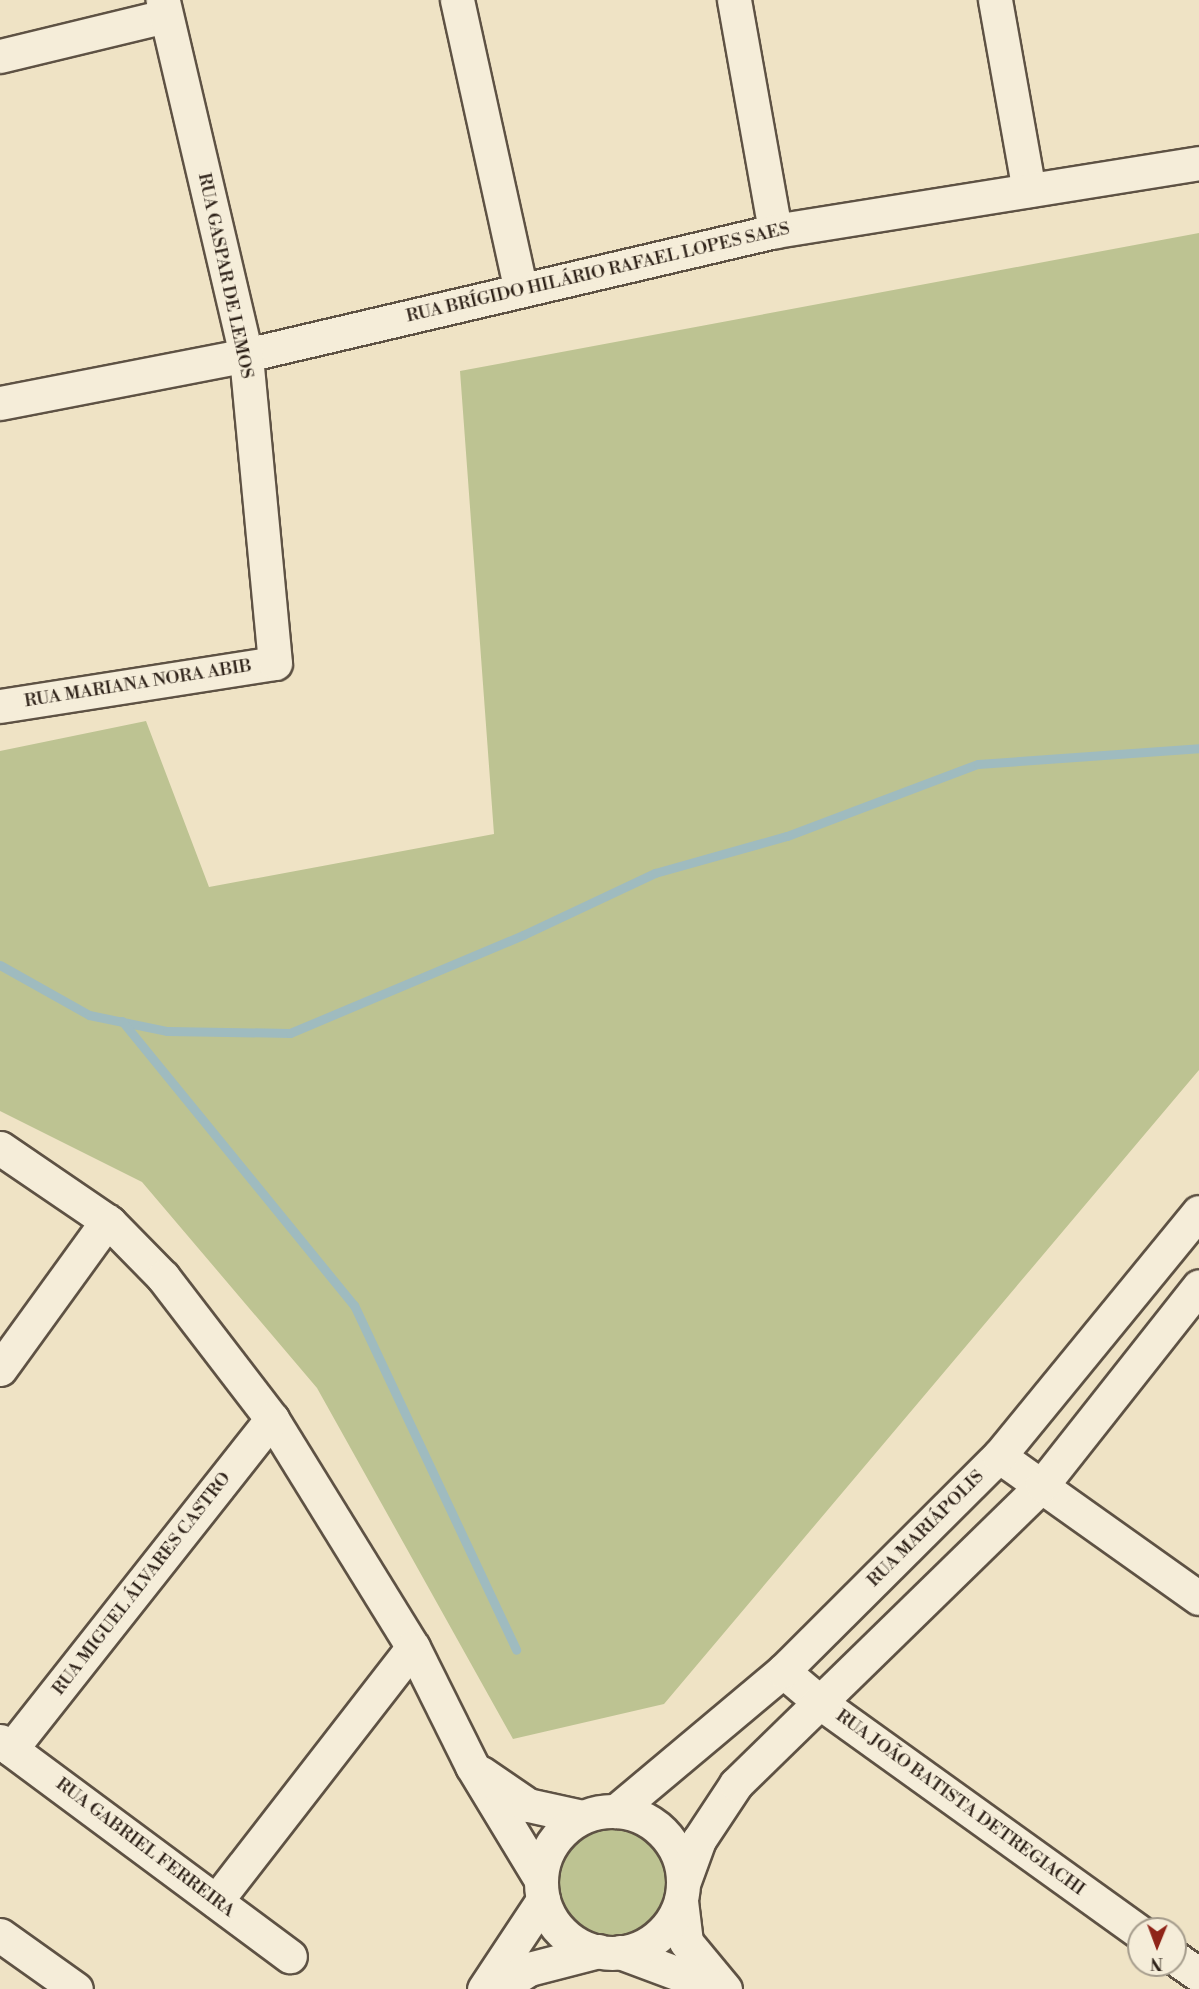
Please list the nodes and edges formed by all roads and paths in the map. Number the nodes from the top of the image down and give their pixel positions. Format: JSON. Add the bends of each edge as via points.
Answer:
{"nodes":[{"id":1,"x":457,"y":0,"type":"edge"},
{"id":2,"x":734,"y":0,"type":"edge"},
{"id":3,"x":995,"y":0,"type":"edge"},
{"id":4,"x":164,"y":8,"type":"edge"},
{"id":5,"x":0,"y":56,"type":"edge"},
{"id":6,"x":1199,"y":163,"type":"edge"},
{"id":7,"x":1029,"y":190,"type":"junction"},
{"id":8,"x":775,"y":231,"type":"junction"},
{"id":9,"x":521,"y":290,"type":"junction"},
{"id":10,"x":246,"y":355,"type":"junction"},
{"id":11,"x":0,"y":403,"type":"edge"},
{"id":12,"x":275,"y":663,"type":"joint"},
{"id":13,"x":0,"y":706,"type":"edge"},
{"id":14,"x":0,"y":1148,"type":"edge"},
{"id":15,"x":1196,"y":1220,"type":"edge"},
{"id":16,"x":107,"y":1221,"type":"junction"},
{"id":17,"x":1199,"y":1286,"type":"edge"},
{"id":18,"x":0,"y":1369,"type":"edge"},
{"id":19,"x":272,"y":1419,"type":"junction"},
{"id":20,"x":999,"y":1456,"type":"junction"},
{"id":21,"x":1042,"y":1485,"type":"junction"},
{"id":22,"x":1199,"y":1598,"type":"edge"},
{"id":23,"x":413,"y":1647,"type":"junction"},
{"id":24,"x":783,"y":1671,"type":"junction"},
{"id":25,"x":822,"y":1704,"type":"junction"},
{"id":26,"x":5,"y":1745,"type":"edge"},
{"id":27,"x":472,"y":1766,"type":"junction"},
{"id":28,"x":616,"y":1811,"type":"junction"},
{"id":29,"x":582,"y":1817,"type":"junction"},
{"id":30,"x":542,"y":1890,"type":"junction"},
{"id":31,"x":682,"y":1891,"type":"junction"},
{"id":32,"x":216,"y":1901,"type":"junction"},
{"id":33,"x":1127,"y":1923,"type":"edge"},
{"id":34,"x":0,"y":1935,"type":"edge"},
{"id":35,"x":610,"y":1952,"type":"junction"},
{"id":36,"x":290,"y":1956,"type":"dead end"},
{"id":37,"x":76,"y":1989,"type":"edge"},
{"id":38,"x":484,"y":1989,"type":"edge"},
{"id":39,"x":498,"y":1989,"type":"edge"},
{"id":40,"x":719,"y":1989,"type":"edge"},
{"id":41,"x":725,"y":1989,"type":"edge"}],
"edges":[{"from":1,"to":9,"type":"street"},
{"from":2,"to":8,"type":"street"},
{"from":3,"to":7,"type":"street"},
{"from":4,"to":5,"type":"street"},
{"from":4,"to":10,"type":"street","name":"RUA GASPAR DE LEMOS"},
{"from":6,"to":7,"type":"street","name":"RUA BRÍGIDO HILÁRIO RAFAEL LOPES SAES"},
{"from":7,"to":8,"type":"street","name":"RUA BRÍGIDO HILÁRIO RAFAEL LOPES SAES"},
{"from":8,"to":9,"type":"street","name":"RUA BRÍGIDO HILÁRIO RAFAEL LOPES SAES"},
{"from":9,"to":10,"type":"street","name":"RUA BRÍGIDO HILÁRIO RAFAEL LOPES SAES"},
{"from":10,"to":11,"type":"street","name":"RUA BRÍGIDO HILÁRIO RAFAEL LOPES SAES"},
{"from":10,"to":12,"type":"street","name":"RUA GASPAR DE LEMOS"},
{"from":12,"to":13,"type":"street","name":"RUA MARIANA NORA ABIB"},
{"from":14,"to":16,"type":"street"},
{"from":15,"to":20,"type":"street","name":"RUA MARIÁPOLIS"},
{"from":16,"to":18,"type":"street"},
{"from":16,"to":19,"type":"street","via":[[163,1277]]},
{"from":17,"to":21,"type":"street"},
{"from":19,"to":23,"type":"street"},
{"from":19,"to":26,"type":"street","name":"RUA MIGUEL ÁLVARES CASTRO"},
{"from":20,"to":21,"type":"street"},
{"from":20,"to":24,"type":"street","name":"RUA MARIÁPOLIS"},
{"from":21,"to":22,"type":"street"},
{"from":21,"to":25,"type":"street"},
{"from":23,"to":27,"type":"street"},
{"from":23,"to":32,"type":"street"},
{"from":24,"to":25,"type":"street","name":"RUA JOÃO BATISTA DETREGIACHI"},
{"from":24,"to":28,"type":"street","name":"RUA MARIÁPOLIS"},
{"from":25,"to":31,"type":"street","via":[[764,1755],[718,1807]]},
{"from":25,"to":33,"type":"street","name":"RUA JOÃO BATISTA DETREGIACHI"},
{"from":26,"to":32,"type":"street","name":"RUA GABRIEL FERREIRA"},
{"from":27,"to":29,"type":"street","via":[[528,1805]]},
{"from":27,"to":30,"type":"street"},
{"from":28,"to":29,"type":"street"},
{"from":28,"to":31,"type":"street","via":[[656,1825],[671,1840]]},
{"from":29,"to":30,"type":"street","via":[[552,1843]]},
{"from":30,"to":35,"type":"street","via":[[564,1934]]},
{"from":30,"to":38,"type":"street"},
{"from":31,"to":35,"type":"street","via":[[658,1936]]},
{"from":31,"to":41,"type":"street","via":[[686,1942]]},
{"from":32,"to":36,"type":"street","name":"RUA GABRIEL FERREIRA"},
{"from":34,"to":37,"type":"street"},
{"from":35,"to":39,"type":"street","via":[[529,1969]]},
{"from":35,"to":40,"type":"street"}]}
